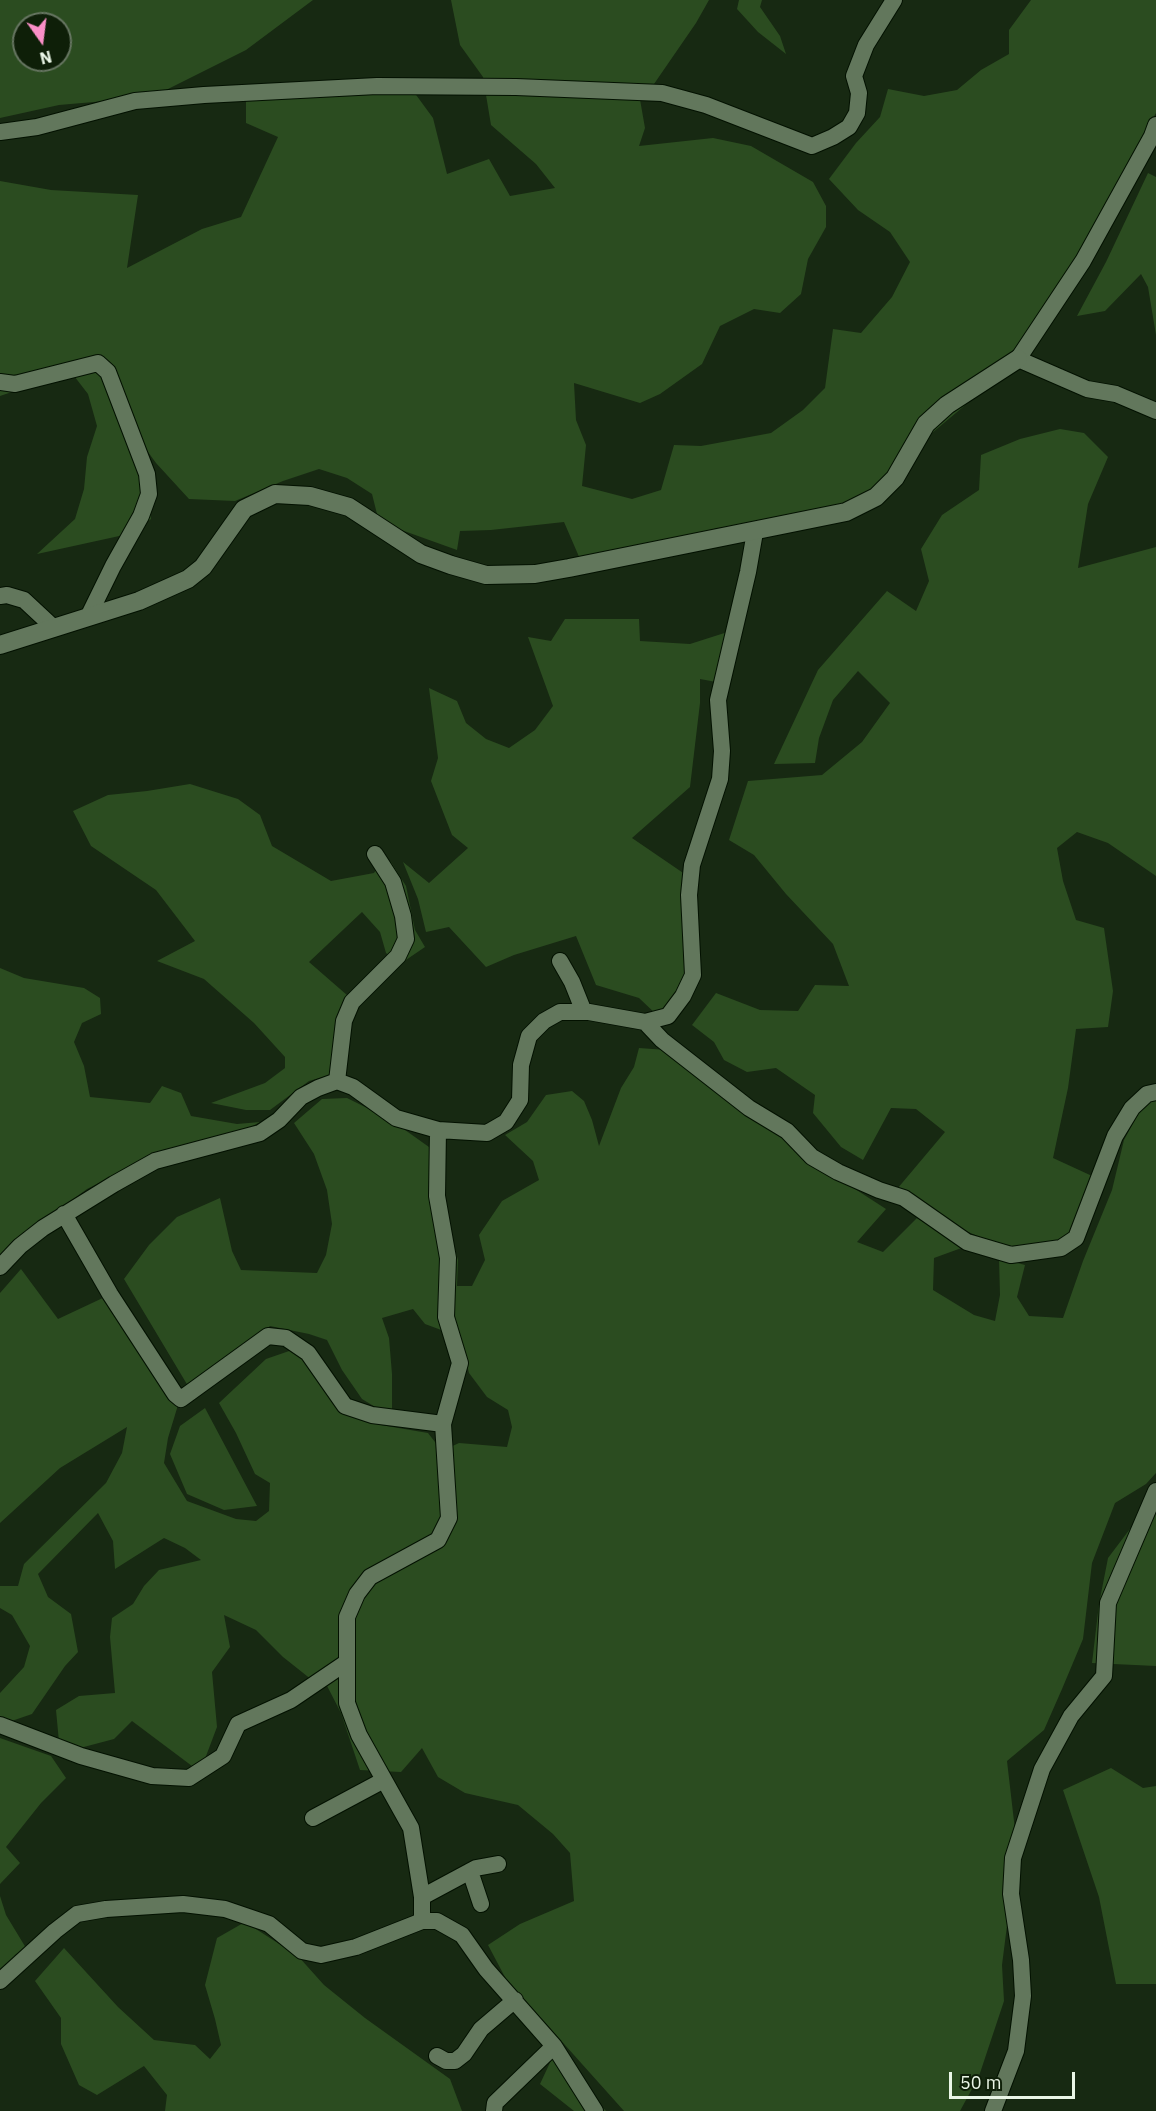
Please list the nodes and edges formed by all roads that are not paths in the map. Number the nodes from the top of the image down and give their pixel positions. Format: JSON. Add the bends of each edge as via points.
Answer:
{"nodes":[{"id":1,"x":894,"y":0,"type":"edge"},
{"id":2,"x":1156,"y":125,"type":"edge"},
{"id":3,"x":0,"y":132,"type":"edge"},
{"id":4,"x":1018,"y":359,"type":"junction"},
{"id":5,"x":0,"y":382,"type":"edge"},
{"id":6,"x":1156,"y":411,"type":"edge"},
{"id":7,"x":755,"y":532,"type":"junction"},
{"id":8,"x":0,"y":596,"type":"edge"},
{"id":9,"x":88,"y":617,"type":"junction"},
{"id":10,"x":53,"y":627,"type":"junction"},
{"id":11,"x":0,"y":645,"type":"edge"},
{"id":12,"x":375,"y":854,"type":"dead end"},
{"id":13,"x":560,"y":961,"type":"dead end"},
{"id":14,"x":584,"y":1012,"type":"junction"},
{"id":15,"x":645,"y":1022,"type":"junction"},
{"id":16,"x":337,"y":1082,"type":"junction"},
{"id":17,"x":1156,"y":1092,"type":"edge"},
{"id":18,"x":438,"y":1130,"type":"junction"},
{"id":19,"x":64,"y":1214,"type":"junction"},
{"id":20,"x":0,"y":1267,"type":"edge"},
{"id":21,"x":443,"y":1424,"type":"junction"},
{"id":22,"x":1156,"y":1491,"type":"edge"},
{"id":23,"x":347,"y":1662,"type":"junction"},
{"id":24,"x":0,"y":1725,"type":"edge"},
{"id":25,"x":384,"y":1779,"type":"junction"},
{"id":26,"x":313,"y":1818,"type":"dead end"},
{"id":27,"x":498,"y":1864,"type":"dead end"},
{"id":28,"x":470,"y":1871,"type":"junction"},
{"id":29,"x":422,"y":1897,"type":"junction"},
{"id":30,"x":482,"y":1904,"type":"dead end"},
{"id":31,"x":422,"y":1921,"type":"junction"},
{"id":32,"x":0,"y":1981,"type":"edge"},
{"id":33,"x":515,"y":2000,"type":"junction"},
{"id":34,"x":554,"y":2046,"type":"junction"},
{"id":35,"x":437,"y":2056,"type":"dead end"},
{"id":36,"x":494,"y":2111,"type":"edge"},
{"id":37,"x":595,"y":2111,"type":"edge"},
{"id":38,"x":993,"y":2111,"type":"edge"}],
"edges":[{"from":1,"to":3,"type":"street","via":[[866,45],[854,76],[859,93],[857,113],[849,127],[812,146],[662,93],[516,87],[378,86],[204,94],[135,101],[37,127]]},
{"from":2,"to":4,"type":"street","via":[[1083,261]]},
{"from":4,"to":6,"type":"street","via":[[1087,389],[1116,394]]},
{"from":4,"to":7,"type":"street","via":[[947,405],[926,424],[895,478],[876,497],[846,512]]},
{"from":5,"to":9,"type":"street","via":[[15,384],[98,363],[108,372],[147,474],[149,494],[141,516]]},
{"from":7,"to":9,"type":"street","via":[[535,574],[486,574],[421,554],[349,507],[310,496],[275,494],[244,509],[203,567],[188,579],[139,601]]},
{"from":7,"to":15,"type":"street","via":[[718,700],[720,779],[692,865],[689,895],[693,975],[668,1016]]},
{"from":8,"to":10,"type":"street","via":[[24,600]]},
{"from":9,"to":10,"type":"street"},
{"from":10,"to":11,"type":"street"},
{"from":12,"to":16,"type":"street","via":[[393,882],[406,939],[398,956],[352,1002],[344,1021]]},
{"from":13,"to":14,"type":"street"},
{"from":14,"to":15,"type":"street"},
{"from":14,"to":18,"type":"street","via":[[561,1012],[529,1036],[521,1065],[520,1100],[506,1122],[487,1133]]},
{"from":15,"to":17,"type":"street","via":[[662,1040],[749,1108],[788,1131],[812,1157],[848,1177],[904,1198],[967,1242],[1011,1255],[1061,1248],[1076,1238],[1115,1136],[1132,1108]]},
{"from":16,"to":18,"type":"street","via":[[353,1087],[396,1118]]},
{"from":16,"to":19,"type":"street","via":[[301,1097],[260,1133],[155,1161]]},
{"from":18,"to":21,"type":"street","via":[[437,1196],[448,1258],[446,1317],[460,1363]]},
{"from":19,"to":20,"type":"street","via":[[20,1246]]},
{"from":19,"to":21,"type":"street","via":[[110,1294],[181,1399],[268,1336],[286,1338],[308,1353],[345,1406],[372,1415]]},
{"from":21,"to":23,"type":"street","via":[[449,1518],[438,1540],[370,1577],[357,1594],[347,1617]]},
{"from":22,"to":38,"type":"street","via":[[1108,1603],[1104,1676],[1071,1716],[1042,1769],[1013,1858],[1011,1894],[1023,1996],[1016,2051]]},
{"from":23,"to":24,"type":"street","via":[[291,1700],[238,1724],[223,1756],[189,1778],[152,1776],[81,1756]]},
{"from":23,"to":25,"type":"street","via":[[347,1703],[359,1735]]},
{"from":25,"to":26,"type":"street"},
{"from":25,"to":29,"type":"street","via":[[411,1828]]},
{"from":27,"to":28,"type":"street"},
{"from":28,"to":29,"type":"street"},
{"from":28,"to":30,"type":"street"},
{"from":29,"to":31,"type":"street"},
{"from":31,"to":32,"type":"street","via":[[356,1947],[321,1955],[302,1950],[269,1924],[225,1909],[183,1904],[106,1909],[77,1914]]},
{"from":31,"to":33,"type":"street","via":[[437,1921],[462,1935]]},
{"from":33,"to":34,"type":"street"},
{"from":33,"to":35,"type":"street","via":[[481,2029],[455,2061]]},
{"from":34,"to":36,"type":"street","via":[[495,2103]]},
{"from":34,"to":37,"type":"street"}]}
